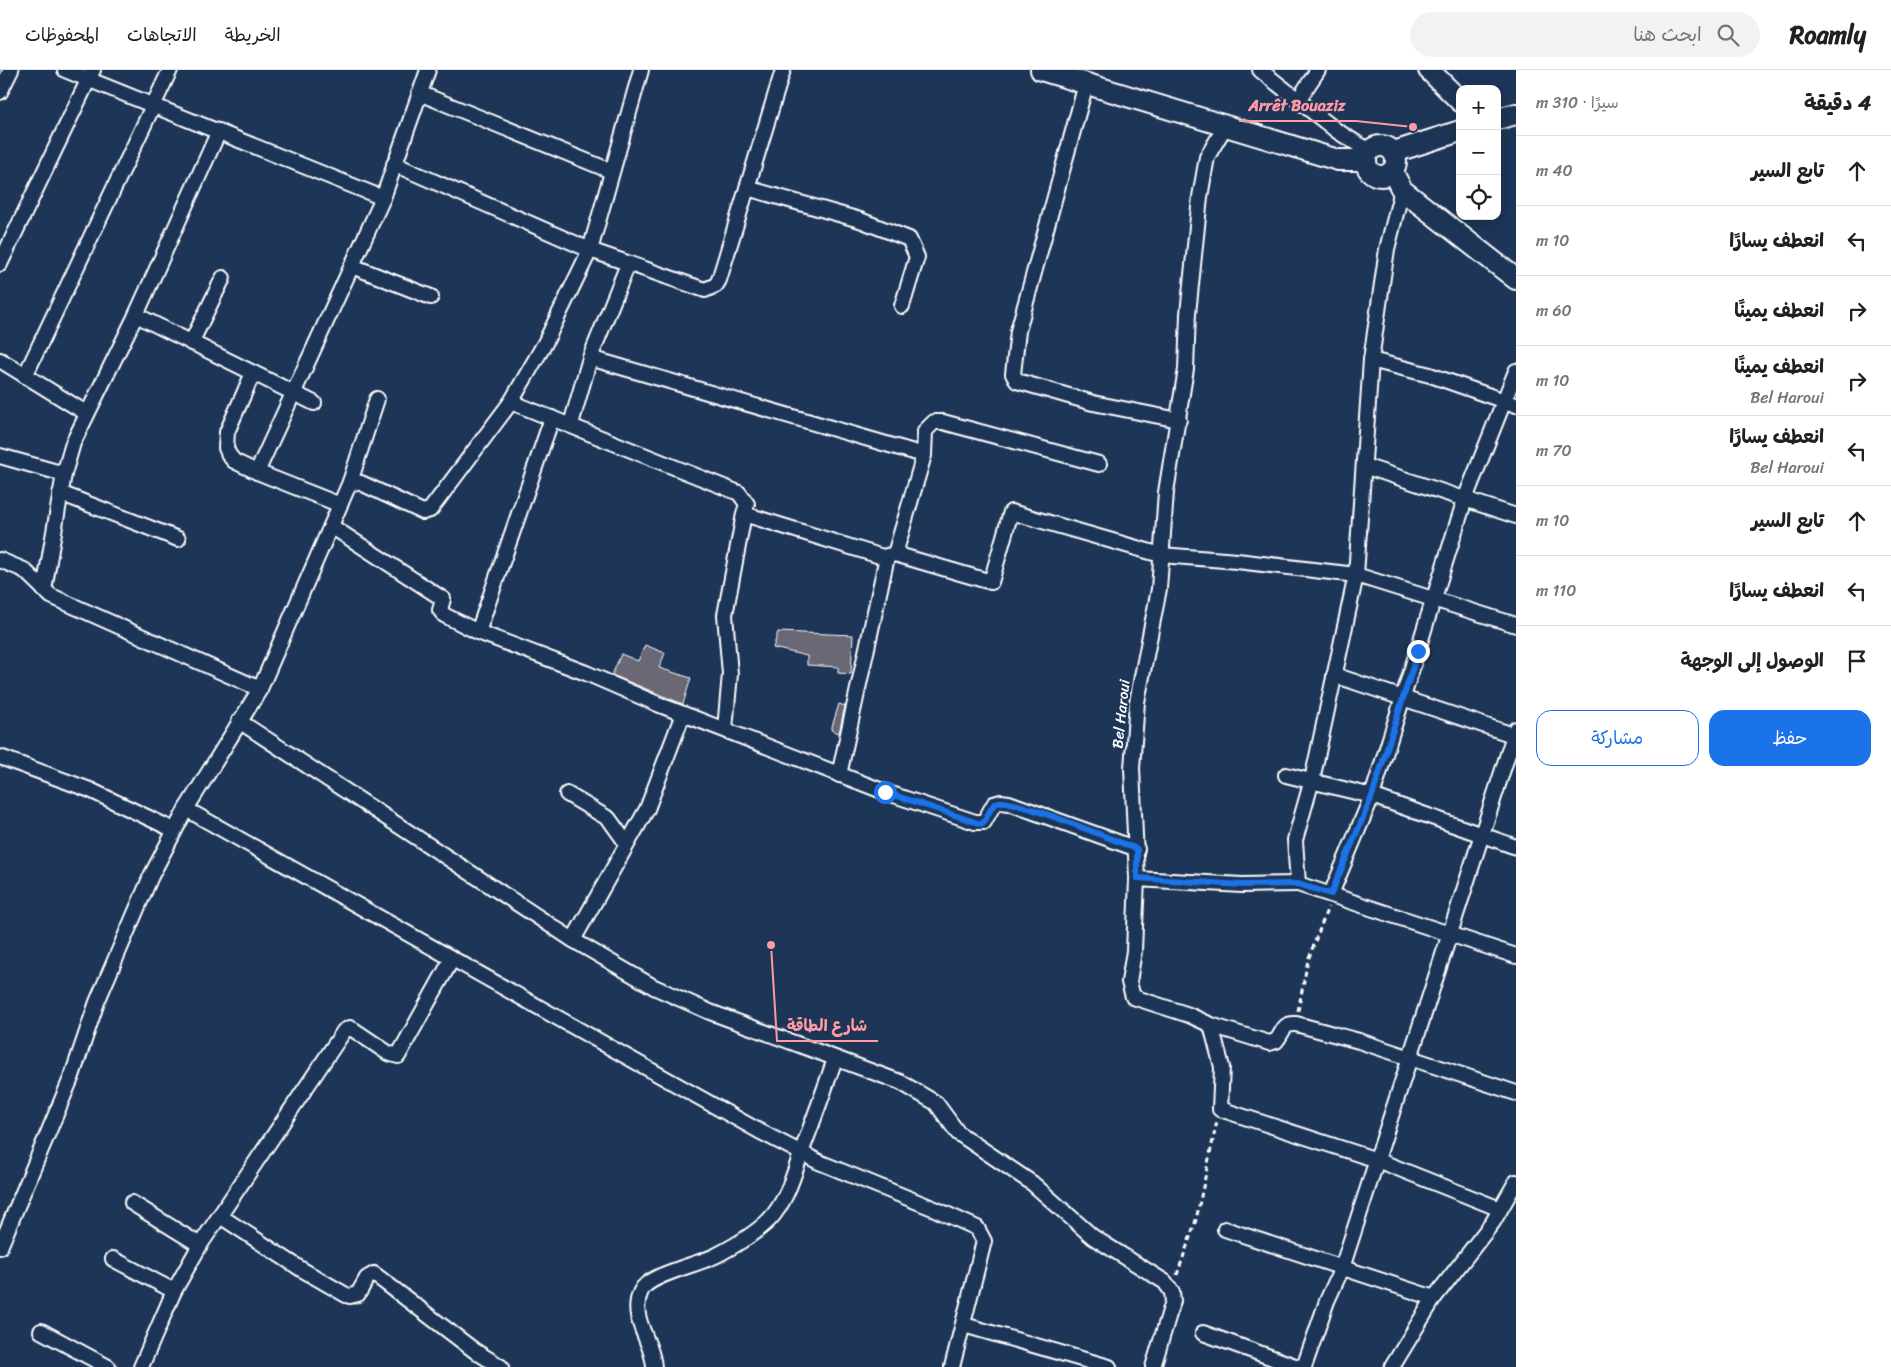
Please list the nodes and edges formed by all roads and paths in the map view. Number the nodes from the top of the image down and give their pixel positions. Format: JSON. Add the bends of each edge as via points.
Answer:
{"nodes":[{"id":1,"x":11,"y":70,"type":"edge"},
{"id":2,"x":65,"y":70,"type":"edge"},
{"id":3,"x":170,"y":70,"type":"edge"},
{"id":4,"x":428,"y":70,"type":"edge"},
{"id":5,"x":641,"y":70,"type":"edge"},
{"id":6,"x":783,"y":70,"type":"edge"},
{"id":7,"x":1041,"y":70,"type":"edge"},
{"id":8,"x":1260,"y":70,"type":"edge"},
{"id":9,"x":1318,"y":70,"type":"edge"},
{"id":10,"x":1429,"y":70,"type":"edge"},
{"id":11,"x":91,"y":75,"type":"edge"},
{"id":12,"x":1086,"y":84,"type":"junction"},
{"id":13,"x":0,"y":92,"type":"edge"},
{"id":14,"x":419,"y":93,"type":"junction"},
{"id":15,"x":1456,"y":97,"type":"edge"},
{"id":16,"x":1298,"y":100,"type":"junction"},
{"id":17,"x":155,"y":105,"type":"junction"},
{"id":18,"x":1516,"y":114,"type":"edge"},
{"id":19,"x":1501,"y":119,"type":"edge"},
{"id":20,"x":1226,"y":125,"type":"junction"},
{"id":21,"x":219,"y":131,"type":"junction"},
{"id":22,"x":1456,"y":133,"type":"edge"},
{"id":23,"x":1367,"y":155,"type":"junction"},
{"id":24,"x":1393,"y":162,"type":"junction"},
{"id":25,"x":394,"y":164,"type":"junction"},
{"id":26,"x":612,"y":171,"type":"junction"},
{"id":27,"x":747,"y":188,"type":"junction"},
{"id":28,"x":1402,"y":190,"type":"junction"},
{"id":29,"x":382,"y":198,"type":"junction"},
{"id":30,"x":590,"y":250,"type":"junction"},
{"id":31,"x":0,"y":264,"type":"edge"},
{"id":32,"x":628,"y":264,"type":"junction"},
{"id":33,"x":352,"y":266,"type":"junction"},
{"id":34,"x":223,"y":278,"type":"dead end"},
{"id":35,"x":1516,"y":279,"type":"edge"},
{"id":36,"x":431,"y":297,"type":"dead end"},
{"id":37,"x":902,"y":306,"type":"dead end"},
{"id":38,"x":136,"y":315,"type":"junction"},
{"id":39,"x":191,"y":343,"type":"junction"},
{"id":40,"x":590,"y":358,"type":"junction"},
{"id":41,"x":0,"y":360,"type":"edge"},
{"id":42,"x":1371,"y":360,"type":"junction"},
{"id":43,"x":1516,"y":371,"type":"edge"},
{"id":44,"x":252,"y":373,"type":"junction"},
{"id":45,"x":25,"y":376,"type":"junction"},
{"id":46,"x":294,"y":393,"type":"junction"},
{"id":47,"x":378,"y":399,"type":"dead end"},
{"id":48,"x":511,"y":402,"type":"junction"},
{"id":49,"x":1510,"y":402,"type":"edge"},
{"id":50,"x":314,"y":403,"type":"dead end"},
{"id":51,"x":86,"y":413,"type":"junction"},
{"id":52,"x":552,"y":418,"type":"junction"},
{"id":53,"x":1179,"y":420,"type":"junction"},
{"id":54,"x":570,"y":424,"type":"junction"},
{"id":55,"x":0,"y":456,"type":"edge"},
{"id":56,"x":924,"y":456,"type":"junction"},
{"id":57,"x":1099,"y":464,"type":"dead end"},
{"id":58,"x":1364,"y":466,"type":"junction"},
{"id":59,"x":257,"y":472,"type":"junction"},
{"id":60,"x":64,"y":474,"type":"junction"},
{"id":61,"x":350,"y":482,"type":"junction"},
{"id":62,"x":60,"y":493,"type":"junction"},
{"id":63,"x":1465,"y":499,"type":"junction"},
{"id":64,"x":338,"y":504,"type":"junction"},
{"id":65,"x":744,"y":514,"type":"junction"},
{"id":66,"x":1516,"y":516,"type":"edge"},
{"id":67,"x":331,"y":526,"type":"junction"},
{"id":68,"x":178,"y":538,"type":"dead end"},
{"id":69,"x":891,"y":555,"type":"junction"},
{"id":70,"x":1161,"y":555,"type":"junction"},
{"id":71,"x":0,"y":560,"type":"edge"},
{"id":72,"x":1356,"y":575,"type":"junction"},
{"id":73,"x":44,"y":590,"type":"junction"},
{"id":74,"x":1432,"y":598,"type":"junction"},
{"id":75,"x":1516,"y":625,"type":"edge"},
{"id":76,"x":478,"y":632,"type":"junction"},
{"id":77,"x":1334,"y":675,"type":"junction"},
{"id":78,"x":260,"y":689,"type":"junction"},
{"id":79,"x":1402,"y":698,"type":"junction"},
{"id":80,"x":683,"y":714,"type":"junction"},
{"id":81,"x":238,"y":721,"type":"junction"},
{"id":82,"x":725,"y":729,"type":"junction"},
{"id":83,"x":1515,"y":734,"type":"edge"},
{"id":84,"x":0,"y":757,"type":"edge"},
{"id":85,"x":839,"y":775,"type":"junction"},
{"id":86,"x":1286,"y":775,"type":"dead end"},
{"id":87,"x":1312,"y":780,"type":"junction"},
{"id":88,"x":567,"y":794,"type":"dead end"},
{"id":89,"x":1372,"y":796,"type":"junction"},
{"id":90,"x":186,"y":808,"type":"junction"},
{"id":91,"x":174,"y":830,"type":"junction"},
{"id":92,"x":1482,"y":835,"type":"junction"},
{"id":93,"x":627,"y":844,"type":"junction"},
{"id":94,"x":1516,"y":847,"type":"edge"},
{"id":95,"x":1137,"y":849,"type":"junction"},
{"id":96,"x":1137,"y":878,"type":"junction"},
{"id":97,"x":1298,"y":884,"type":"junction"},
{"id":98,"x":1331,"y":894,"type":"junction"},
{"id":99,"x":1450,"y":934,"type":"junction"},
{"id":100,"x":573,"y":940,"type":"junction"},
{"id":101,"x":1516,"y":956,"type":"edge"},
{"id":102,"x":452,"y":958,"type":"junction"},
{"id":103,"x":1296,"y":1024,"type":"junction"},
{"id":104,"x":1211,"y":1026,"type":"junction"},
{"id":105,"x":1410,"y":1058,"type":"junction"},
{"id":106,"x":835,"y":1059,"type":"junction"},
{"id":107,"x":1516,"y":1093,"type":"edge"},
{"id":108,"x":1220,"y":1109,"type":"junction"},
{"id":109,"x":802,"y":1152,"type":"junction"},
{"id":110,"x":1377,"y":1160,"type":"junction"},
{"id":111,"x":1516,"y":1182,"type":"edge"},
{"id":112,"x":132,"y":1204,"type":"dead end"},
{"id":113,"x":1500,"y":1209,"type":"junction"},
{"id":114,"x":220,"y":1216,"type":"junction"},
{"id":115,"x":1224,"y":1229,"type":"dead end"},
{"id":116,"x":1,"y":1244,"type":"edge"},
{"id":117,"x":200,"y":1245,"type":"junction"},
{"id":118,"x":113,"y":1259,"type":"dead end"},
{"id":119,"x":1342,"y":1268,"type":"junction"},
{"id":120,"x":174,"y":1291,"type":"junction"},
{"id":121,"x":1172,"y":1292,"type":"junction"},
{"id":122,"x":1434,"y":1298,"type":"junction"},
{"id":123,"x":964,"y":1325,"type":"junction"},
{"id":124,"x":41,"y":1331,"type":"dead end"},
{"id":125,"x":1203,"y":1333,"type":"dead end"},
{"id":126,"x":108,"y":1367,"type":"edge"},
{"id":127,"x":141,"y":1367,"type":"edge"},
{"id":128,"x":501,"y":1367,"type":"edge"},
{"id":129,"x":654,"y":1367,"type":"edge"},
{"id":130,"x":952,"y":1367,"type":"edge"},
{"id":131,"x":1109,"y":1367,"type":"edge"},
{"id":132,"x":1153,"y":1367,"type":"edge"},
{"id":133,"x":1298,"y":1367,"type":"edge"},
{"id":134,"x":1304,"y":1367,"type":"edge"},
{"id":135,"x":1392,"y":1367,"type":"edge"}],
"edges":[{"from":1,"to":13,"type":"street"},
{"from":2,"to":11,"type":"street"},
{"from":3,"to":17,"type":"street"},
{"from":4,"to":14,"type":"street"},
{"from":5,"to":26,"type":"street"},
{"from":6,"to":27,"type":"street"},
{"from":7,"to":12,"type":"street"},
{"from":8,"to":16,"type":"street"},
{"from":9,"to":16,"type":"street"},
{"from":10,"to":15,"type":"street"},
{"from":11,"to":17,"type":"street"},
{"from":11,"to":31,"type":"street"},
{"from":12,"to":20,"type":"street"},
{"from":12,"to":53,"type":"street","via":[[1018,331],[1013,374],[1017,381],[1093,402]]},
{"from":14,"to":25,"type":"street"},
{"from":14,"to":26,"type":"street"},
{"from":16,"to":23,"type":"street"},
{"from":17,"to":21,"type":"street"},
{"from":17,"to":45,"type":"street"},
{"from":18,"to":19,"type":"street"},
{"from":20,"to":23,"type":"street","via":[[1338,160]]},
{"from":20,"to":53,"type":"street","name":"Bel Haroui","via":[[1207,157],[1200,197]]},
{"from":21,"to":29,"type":"street"},
{"from":21,"to":38,"type":"street"},
{"from":22,"to":24,"type":"street"},
{"from":23,"to":24,"type":"street","via":[[1382,146]]},
{"from":23,"to":24,"type":"street","via":[[1367,169],[1374,175],[1384,176]]},
{"from":24,"to":28,"type":"street"},
{"from":25,"to":29,"type":"street"},
{"from":25,"to":30,"type":"street"},
{"from":26,"to":30,"type":"street"},
{"from":27,"to":32,"type":"street","via":[[719,280],[711,288],[699,290]]},
{"from":27,"to":37,"type":"street","via":[[860,220],[909,239],[917,257]]},
{"from":28,"to":35,"type":"street"},
{"from":28,"to":42,"type":"street","via":[[1384,266]]},
{"from":29,"to":33,"type":"street"},
{"from":30,"to":32,"type":"street"},
{"from":30,"to":48,"type":"street","via":[[545,343]]},
{"from":32,"to":40,"type":"street"},
{"from":33,"to":36,"type":"street"},
{"from":33,"to":46,"type":"street"},
{"from":34,"to":39,"type":"street"},
{"from":38,"to":39,"type":"street"},
{"from":38,"to":51,"type":"street"},
{"from":39,"to":44,"type":"street"},
{"from":40,"to":54,"type":"street"},
{"from":40,"to":56,"type":"street"},
{"from":41,"to":45,"type":"street"},
{"from":42,"to":49,"type":"street"},
{"from":42,"to":58,"type":"street"},
{"from":43,"to":49,"type":"street"},
{"from":44,"to":46,"type":"street"},
{"from":44,"to":59,"type":"street","via":[[227,432],[226,448],[234,461]]},
{"from":45,"to":51,"type":"street"},
{"from":46,"to":50,"type":"street"},
{"from":46,"to":59,"type":"street"},
{"from":47,"to":61,"type":"street"},
{"from":48,"to":52,"type":"street"},
{"from":48,"to":61,"type":"street","via":[[430,510],[423,512]]},
{"from":49,"to":63,"type":"street"},
{"from":51,"to":60,"type":"street"},
{"from":52,"to":54,"type":"street"},
{"from":52,"to":76,"type":"street"},
{"from":53,"to":70,"type":"street","name":"Bel Haroui","via":[[1166,492]]},
{"from":54,"to":65,"type":"street","via":[[739,493],[747,504]]},
{"from":55,"to":60,"type":"street"},
{"from":56,"to":57,"type":"street","via":[[925,431],[934,422],[943,422]]},
{"from":56,"to":69,"type":"street"},
{"from":58,"to":63,"type":"street"},
{"from":58,"to":72,"type":"street"},
{"from":59,"to":64,"type":"street"},
{"from":60,"to":62,"type":"street"},
{"from":61,"to":64,"type":"street"},
{"from":62,"to":68,"type":"street"},
{"from":62,"to":73,"type":"street"},
{"from":63,"to":66,"type":"street"},
{"from":63,"to":74,"type":"street"},
{"from":64,"to":67,"type":"street"},
{"from":65,"to":69,"type":"street"},
{"from":65,"to":82,"type":"street","via":[[725,615],[730,674]]},
{"from":67,"to":76,"type":"street","via":[[442,599],[440,612]]},
{"from":67,"to":78,"type":"street"},
{"from":69,"to":70,"type":"street","via":[[991,582],[1011,512]]},
{"from":69,"to":85,"type":"street"},
{"from":70,"to":72,"type":"street"},
{"from":70,"to":95,"type":"street","name":"Bel Haroui","via":[[1159,589],[1136,702],[1132,768]]},
{"from":71,"to":73,"type":"street","via":[[24,570]]},
{"from":72,"to":74,"type":"street"},
{"from":72,"to":77,"type":"street"},
{"from":73,"to":78,"type":"street","via":[[51,596]]},
{"from":74,"to":75,"type":"street"},
{"from":74,"to":79,"type":"street"},
{"from":76,"to":80,"type":"street"},
{"from":77,"to":79,"type":"street"},
{"from":77,"to":87,"type":"street"},
{"from":78,"to":81,"type":"street"},
{"from":79,"to":83,"type":"street"},
{"from":79,"to":89,"type":"street"},
{"from":80,"to":82,"type":"street"},
{"from":80,"to":93,"type":"street","via":[[647,809]]},
{"from":81,"to":90,"type":"street"},
{"from":81,"to":100,"type":"street"},
{"from":82,"to":85,"type":"street"},
{"from":83,"to":92,"type":"street"},
{"from":84,"to":91,"type":"street","via":[[90,790]]},
{"from":85,"to":95,"type":"street","via":[[981,824],[994,804],[1009,803]]},
{"from":86,"to":87,"type":"street"},
{"from":87,"to":89,"type":"street"},
{"from":87,"to":97,"type":"street","via":[[1295,840]]},
{"from":88,"to":93,"type":"street","via":[[609,819]]},
{"from":89,"to":92,"type":"street"},
{"from":89,"to":98,"type":"street"},
{"from":90,"to":91,"type":"street"},
{"from":90,"to":102,"type":"street"},
{"from":91,"to":116,"type":"street","via":[[97,1002],[72,1076]]},
{"from":92,"to":94,"type":"street"},
{"from":92,"to":99,"type":"street"},
{"from":93,"to":100,"type":"street"},
{"from":95,"to":96,"type":"street","name":"Bel Haroui"},
{"from":96,"to":97,"type":"street","via":[[1204,883]]},
{"from":96,"to":104,"type":"street","name":"Bel Haroui","via":[[1130,991],[1133,997],[1189,1015]]},
{"from":97,"to":98,"type":"street"},
{"from":98,"to":99,"type":"street"},
{"from":98,"to":103,"type":"path","via":[[1308,960]]},
{"from":99,"to":101,"type":"street"},
{"from":99,"to":105,"type":"street"},
{"from":100,"to":106,"type":"street","via":[[702,1009]]},
{"from":102,"to":109,"type":"street"},
{"from":102,"to":114,"type":"street","via":[[398,1056],[350,1028],[344,1032]]},
{"from":103,"to":104,"type":"street","via":[[1288,1023],[1276,1041],[1269,1043]]},
{"from":103,"to":105,"type":"street"},
{"from":104,"to":108,"type":"street","via":[[1222,1067]]},
{"from":105,"to":107,"type":"street"},
{"from":105,"to":110,"type":"street"},
{"from":106,"to":109,"type":"street"},
{"from":106,"to":121,"type":"street","via":[[900,1082],[925,1095],[936,1103],[958,1133],[1032,1184],[1093,1237],[1165,1282]]},
{"from":108,"to":110,"type":"street"},
{"from":108,"to":121,"type":"path","via":[[1196,1220]]},
{"from":109,"to":123,"type":"street","via":[[977,1228],[984,1241]]},
{"from":109,"to":129,"type":"street","via":[[794,1177],[769,1219],[744,1240],[718,1255],[655,1279],[641,1290],[637,1309],[642,1333],[654,1357]]},
{"from":110,"to":113,"type":"street"},
{"from":110,"to":119,"type":"street"},
{"from":111,"to":113,"type":"street"},
{"from":112,"to":117,"type":"street"},
{"from":113,"to":122,"type":"street"},
{"from":114,"to":117,"type":"street"},
{"from":114,"to":128,"type":"street","via":[[346,1295],[358,1294],[367,1278],[374,1274]]},
{"from":115,"to":119,"type":"street"},
{"from":117,"to":120,"type":"street"},
{"from":118,"to":120,"type":"street"},
{"from":119,"to":122,"type":"street"},
{"from":119,"to":134,"type":"street"},
{"from":120,"to":127,"type":"street"},
{"from":121,"to":132,"type":"street"},
{"from":122,"to":135,"type":"street"},
{"from":123,"to":130,"type":"street"},
{"from":123,"to":131,"type":"street"},
{"from":124,"to":126,"type":"street"},
{"from":125,"to":133,"type":"street"}]}
